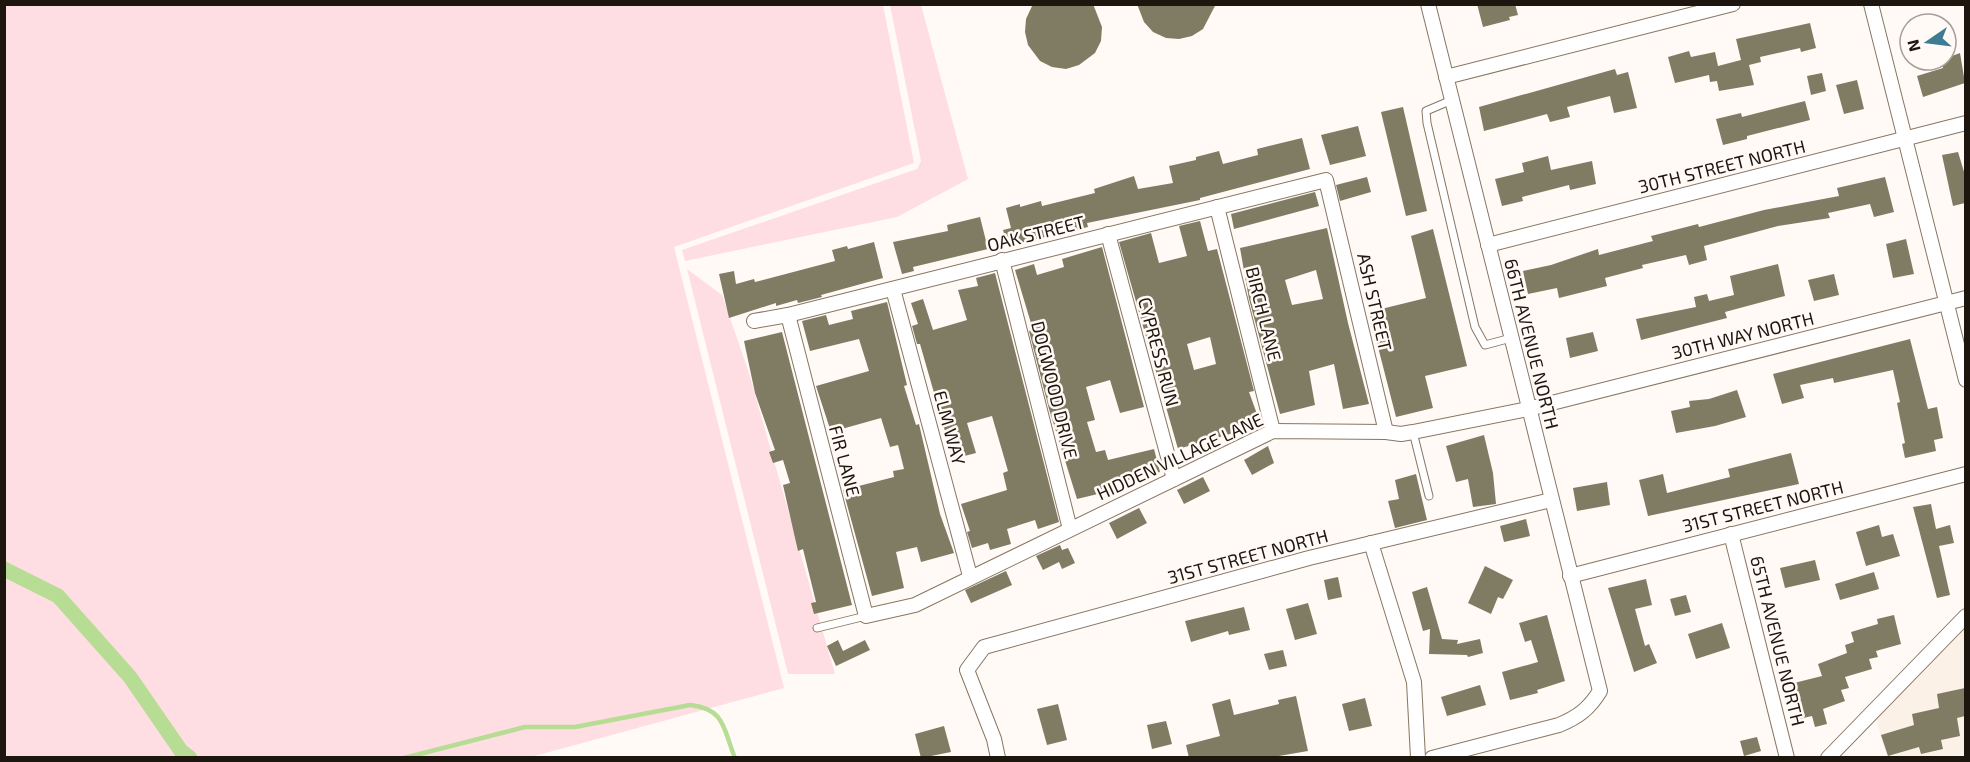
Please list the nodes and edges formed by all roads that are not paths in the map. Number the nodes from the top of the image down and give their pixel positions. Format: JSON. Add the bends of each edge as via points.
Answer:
{"nodes":[{"id":1,"x":1428,"y":4,"type":"edge"},
{"id":2,"x":1733,"y":4,"type":"edge"},
{"id":3,"x":1871,"y":4,"type":"edge"},
{"id":4,"x":1446,"y":77,"type":"junction"},
{"id":5,"x":1452,"y":100,"type":"junction"},
{"id":6,"x":1965,"y":123,"type":"edge"},
{"id":7,"x":1905,"y":139,"type":"junction"},
{"id":8,"x":1326,"y":180,"type":"joint"},
{"id":9,"x":1217,"y":207,"type":"junction"},
{"id":10,"x":1108,"y":234,"type":"junction"},
{"id":11,"x":1488,"y":246,"type":"junction"},
{"id":12,"x":1002,"y":260,"type":"junction"},
{"id":13,"x":893,"y":289,"type":"junction"},
{"id":14,"x":1965,"y":297,"type":"edge"},
{"id":15,"x":1946,"y":302,"type":"junction"},
{"id":16,"x":788,"y":315,"type":"junction"},
{"id":17,"x":754,"y":321,"type":"dead end"},
{"id":18,"x":1511,"y":338,"type":"junction"},
{"id":19,"x":1965,"y":380,"type":"edge"},
{"id":20,"x":1528,"y":408,"type":"junction"},
{"id":21,"x":1273,"y":431,"type":"junction"},
{"id":22,"x":1386,"y":432,"type":"junction"},
{"id":23,"x":1413,"y":432,"type":"junction"},
{"id":24,"x":1965,"y":474,"type":"edge"},
{"id":25,"x":1174,"y":478,"type":"junction"},
{"id":26,"x":1429,"y":496,"type":"dead end"},
{"id":27,"x":1551,"y":500,"type":"junction"},
{"id":28,"x":1070,"y":529,"type":"junction"},
{"id":29,"x":1731,"y":534,"type":"junction"},
{"id":30,"x":1371,"y":543,"type":"junction"},
{"id":31,"x":970,"y":576,"type":"junction"},
{"id":32,"x":1570,"y":576,"type":"junction"},
{"id":33,"x":866,"y":616,"type":"junction"},
{"id":34,"x":1965,"y":616,"type":"edge"},
{"id":35,"x":817,"y":628,"type":"dead end"},
{"id":36,"x":998,"y":758,"type":"edge"},
{"id":37,"x":1418,"y":758,"type":"edge"},
{"id":38,"x":1432,"y":758,"type":"edge"},
{"id":39,"x":1787,"y":758,"type":"edge"},
{"id":40,"x":1828,"y":758,"type":"edge"}],
"edges":[{"from":1,"to":4,"type":"street","name":"66TH AVENUE NORTH"},
{"from":2,"to":4,"type":"street"},
{"from":3,"to":7,"type":"street"},
{"from":4,"to":5,"type":"street","name":"66TH AVENUE NORTH"},
{"from":5,"to":11,"type":"street","name":"66TH AVENUE NORTH"},
{"from":5,"to":18,"type":"lane","via":[[1426,111],[1427,123],[1475,327],[1485,345]]},
{"from":6,"to":7,"type":"street","name":"30TH STREET NORTH"},
{"from":7,"to":11,"type":"street","name":"30TH STREET NORTH"},
{"from":7,"to":15,"type":"street"},
{"from":8,"to":9,"type":"street","name":"OAK STREET"},
{"from":8,"to":22,"type":"street","name":"ASH STREET"},
{"from":9,"to":10,"type":"street","name":"OAK STREET"},
{"from":9,"to":21,"type":"street","name":"BIRCH LANE"},
{"from":10,"to":12,"type":"street","name":"OAK STREET"},
{"from":10,"to":25,"type":"street","name":"CYPRESS RUN"},
{"from":11,"to":18,"type":"street","name":"66TH AVENUE NORTH"},
{"from":12,"to":13,"type":"street","name":"OAK STREET"},
{"from":12,"to":28,"type":"street","name":"DOGWOOD DRIVE"},
{"from":13,"to":16,"type":"street","name":"OAK STREET"},
{"from":13,"to":31,"type":"street","name":"ELM WAY"},
{"from":14,"to":15,"type":"street","name":"30TH WAY NORTH"},
{"from":15,"to":19,"type":"street"},
{"from":15,"to":20,"type":"street","name":"30TH WAY NORTH"},
{"from":16,"to":17,"type":"street","name":"OAK STREET"},
{"from":16,"to":33,"type":"street","name":"FIR LANE"},
{"from":18,"to":20,"type":"street","name":"66TH AVENUE NORTH"},
{"from":20,"to":23,"type":"street","name":"HIDDEN VILLAGE LANE"},
{"from":20,"to":27,"type":"street","name":"66TH AVENUE NORTH"},
{"from":21,"to":22,"type":"street","name":"HIDDEN VILLAGE LANE"},
{"from":21,"to":25,"type":"street","name":"HIDDEN VILLAGE LANE"},
{"from":22,"to":23,"type":"street","name":"HIDDEN VILLAGE LANE"},
{"from":23,"to":26,"type":"lane"},
{"from":24,"to":29,"type":"street","name":"31ST STREET NORTH"},
{"from":25,"to":28,"type":"street","name":"HIDDEN VILLAGE LANE"},
{"from":27,"to":30,"type":"street","name":"31ST STREET NORTH"},
{"from":27,"to":32,"type":"street","name":"66TH AVENUE NORTH"},
{"from":28,"to":31,"type":"street","name":"HIDDEN VILLAGE LANE"},
{"from":29,"to":32,"type":"street","name":"31ST STREET NORTH"},
{"from":29,"to":39,"type":"street","name":"65TH AVENUE NORTH"},
{"from":30,"to":36,"type":"street","name":"31ST STREET NORTH","via":[[984,648],[967,670]]},
{"from":30,"to":37,"type":"street","via":[[1414,682]]},
{"from":31,"to":33,"type":"street","name":"HIDDEN VILLAGE LANE","via":[[915,605]]},
{"from":32,"to":38,"type":"street","name":"66TH AVENUE NORTH","via":[[1600,691],[1591,705],[1578,717],[1559,725]]},
{"from":33,"to":35,"type":"lane"},
{"from":34,"to":40,"type":"street"}]}
